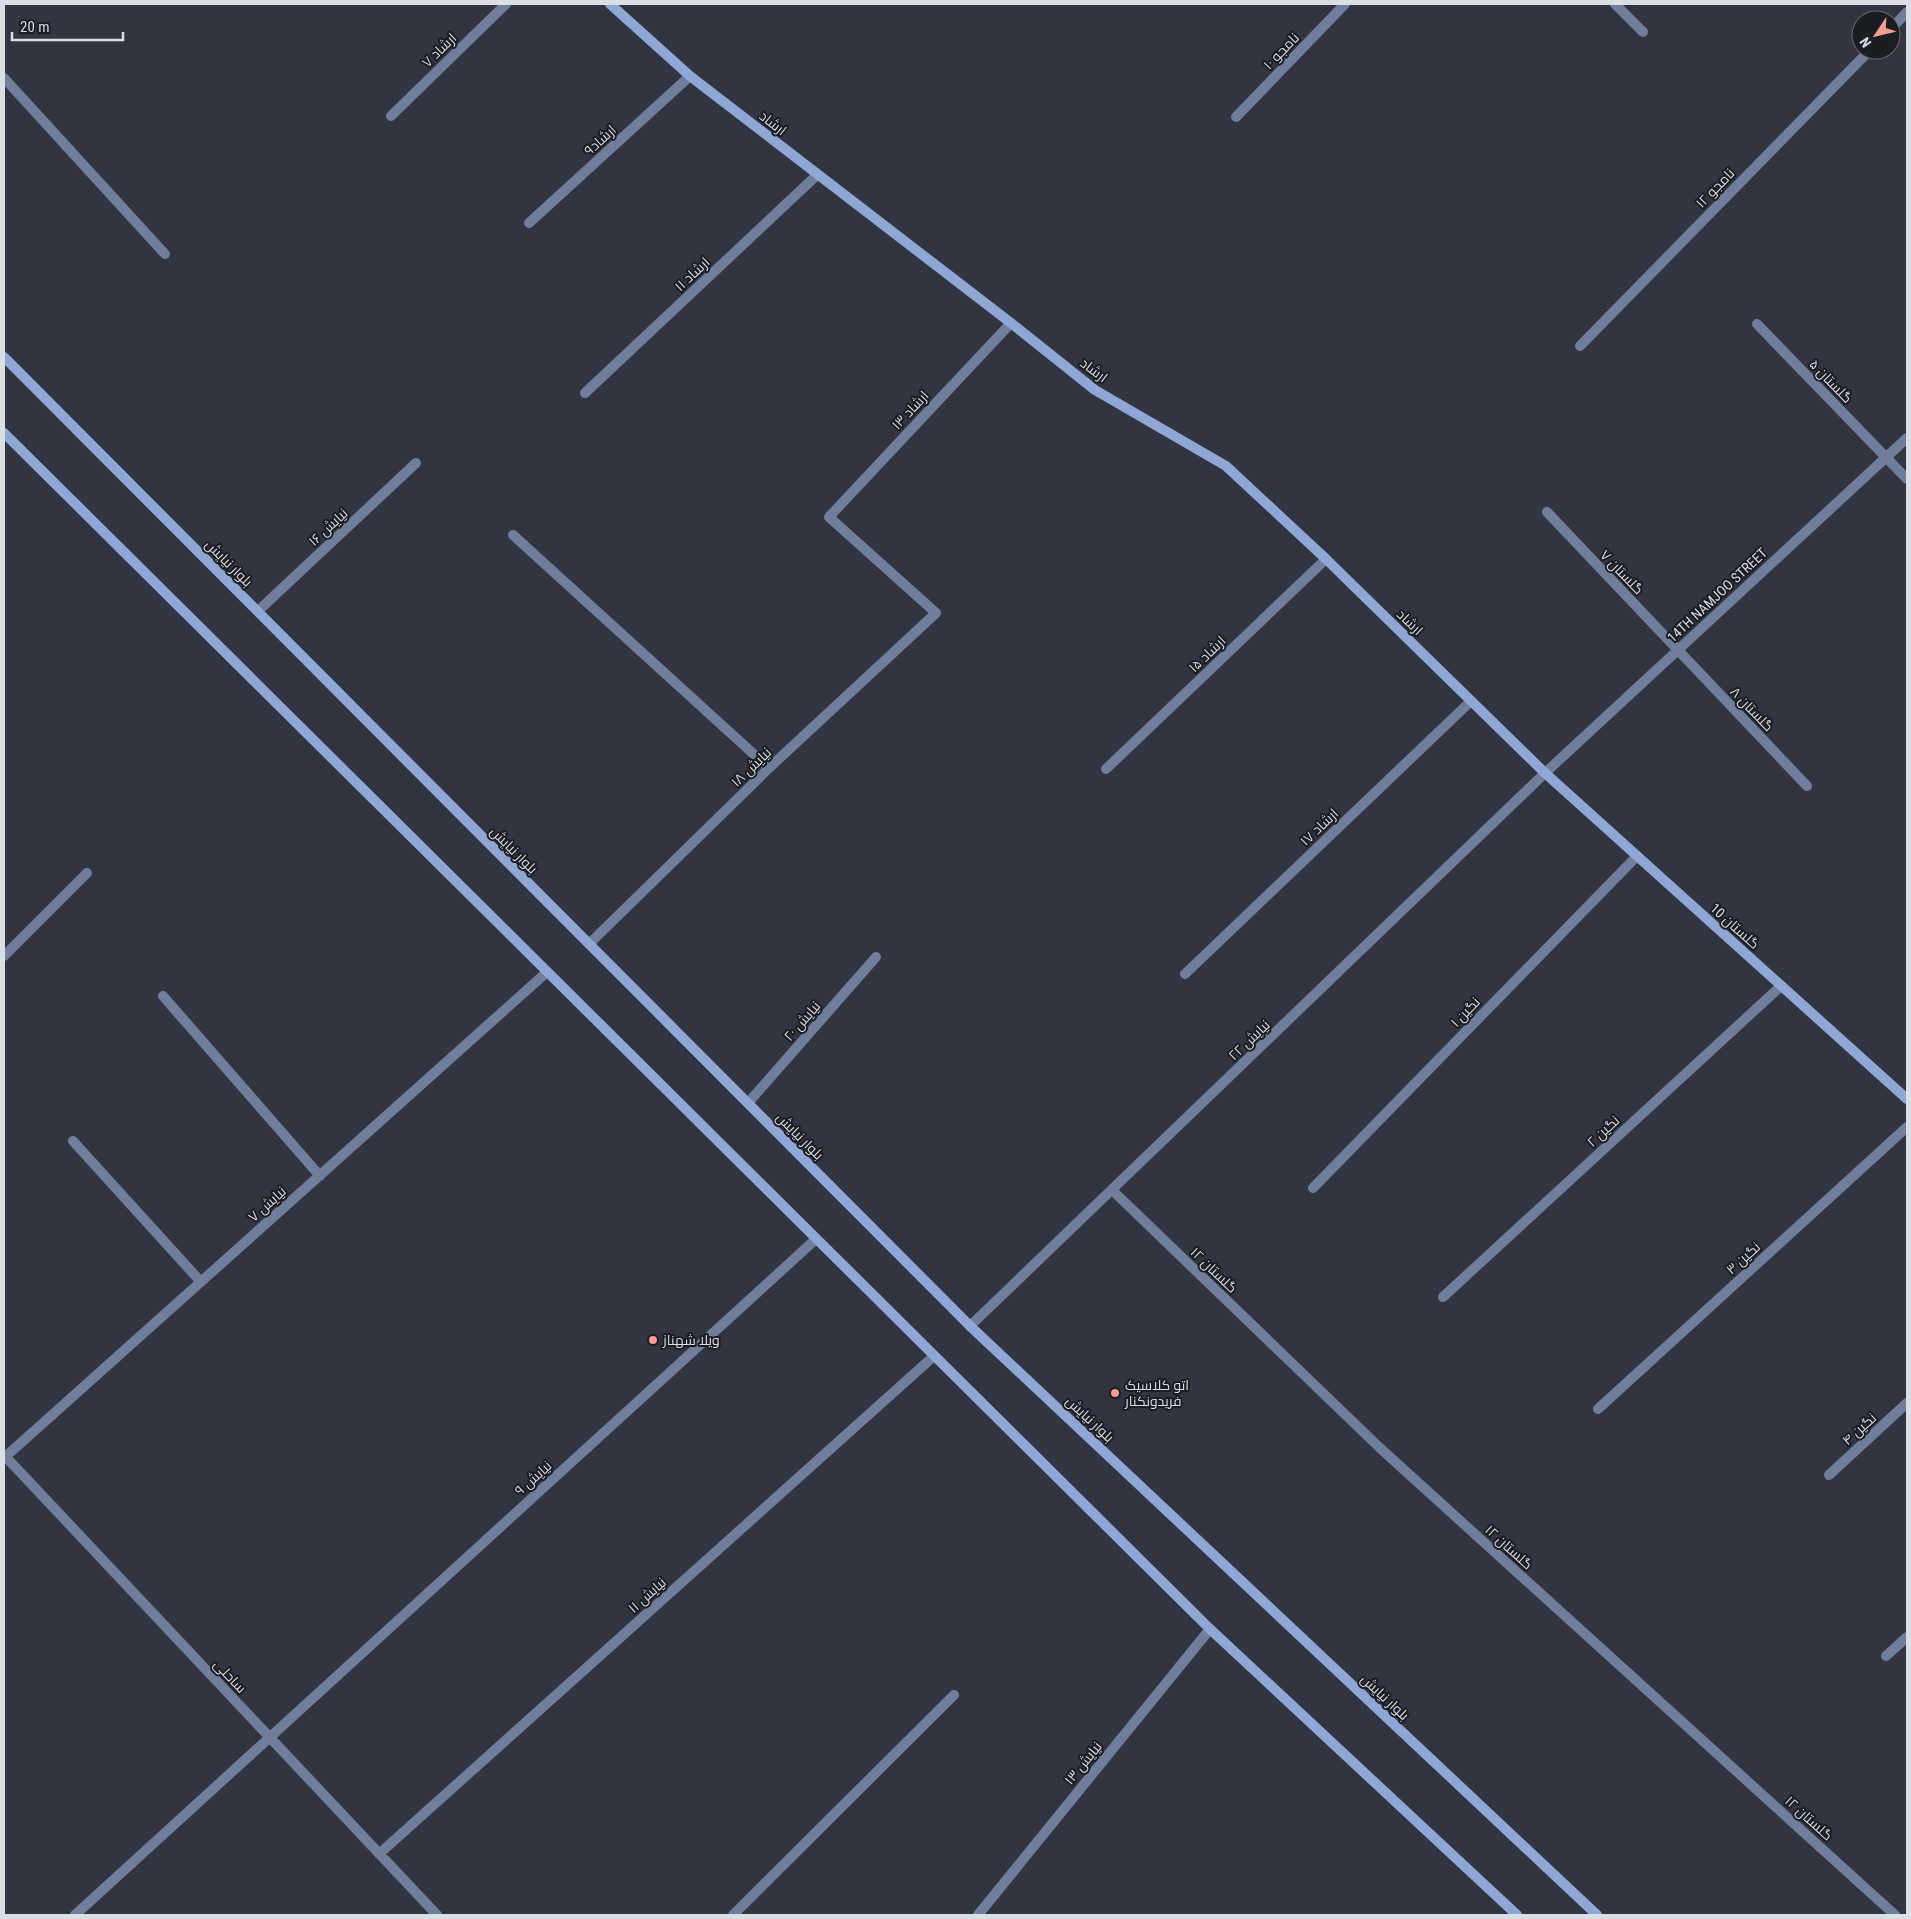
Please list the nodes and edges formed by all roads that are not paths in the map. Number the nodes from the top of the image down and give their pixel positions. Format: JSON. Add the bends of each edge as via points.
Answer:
{"nodes":[{"id":1,"x":506,"y":4,"type":"edge"},
{"id":2,"x":610,"y":4,"type":"edge"},
{"id":3,"x":1345,"y":4,"type":"edge"},
{"id":4,"x":1615,"y":4,"type":"edge"},
{"id":5,"x":1643,"y":32,"type":"dead end"},
{"id":6,"x":1860,"y":60,"type":"edge"},
{"id":7,"x":690,"y":76,"type":"junction"},
{"id":8,"x":6,"y":84,"type":"edge"},
{"id":9,"x":391,"y":116,"type":"dead end"},
{"id":10,"x":1236,"y":117,"type":"dead end"},
{"id":11,"x":817,"y":175,"type":"junction"},
{"id":12,"x":529,"y":223,"type":"dead end"},
{"id":13,"x":165,"y":254,"type":"dead end"},
{"id":14,"x":1011,"y":323,"type":"junction"},
{"id":15,"x":1757,"y":324,"type":"dead end"},
{"id":16,"x":1580,"y":346,"type":"dead end"},
{"id":17,"x":4,"y":357,"type":"edge"},
{"id":18,"x":585,"y":393,"type":"dead end"},
{"id":19,"x":4,"y":433,"type":"edge"},
{"id":20,"x":1907,"y":438,"type":"edge"},
{"id":21,"x":1886,"y":457,"type":"junction"},
{"id":22,"x":416,"y":463,"type":"dead end"},
{"id":23,"x":1907,"y":479,"type":"edge"},
{"id":24,"x":1547,"y":512,"type":"dead end"},
{"id":25,"x":513,"y":535,"type":"dead end"},
{"id":26,"x":1326,"y":559,"type":"junction"},
{"id":27,"x":258,"y":611,"type":"junction"},
{"id":28,"x":936,"y":613,"type":"joint"},
{"id":29,"x":1678,"y":650,"type":"junction"},
{"id":30,"x":1471,"y":700,"type":"junction"},
{"id":31,"x":769,"y":768,"type":"junction"},
{"id":32,"x":1106,"y":769,"type":"dead end"},
{"id":33,"x":1545,"y":773,"type":"junction"},
{"id":34,"x":1807,"y":786,"type":"dead end"},
{"id":35,"x":1637,"y":856,"type":"junction"},
{"id":36,"x":87,"y":873,"type":"dead end"},
{"id":37,"x":589,"y":944,"type":"junction"},
{"id":38,"x":4,"y":956,"type":"edge"},
{"id":39,"x":876,"y":956,"type":"dead end"},
{"id":40,"x":547,"y":972,"type":"junction"},
{"id":41,"x":1186,"y":974,"type":"dead end"},
{"id":42,"x":1781,"y":986,"type":"junction"},
{"id":43,"x":163,"y":996,"type":"dead end"},
{"id":44,"x":1907,"y":1099,"type":"edge"},
{"id":45,"x":748,"y":1103,"type":"junction"},
{"id":46,"x":1907,"y":1128,"type":"edge"},
{"id":47,"x":73,"y":1141,"type":"dead end"},
{"id":48,"x":320,"y":1176,"type":"junction"},
{"id":49,"x":1313,"y":1188,"type":"dead end"},
{"id":50,"x":1112,"y":1190,"type":"junction"},
{"id":51,"x":816,"y":1239,"type":"junction"},
{"id":52,"x":201,"y":1282,"type":"junction"},
{"id":53,"x":1443,"y":1297,"type":"dead end"},
{"id":54,"x":970,"y":1326,"type":"junction"},
{"id":55,"x":934,"y":1356,"type":"junction"},
{"id":56,"x":1907,"y":1403,"type":"edge"},
{"id":57,"x":1598,"y":1409,"type":"dead end"},
{"id":58,"x":4,"y":1457,"type":"edge"},
{"id":59,"x":1829,"y":1475,"type":"dead end"},
{"id":60,"x":1210,"y":1628,"type":"junction"},
{"id":61,"x":1907,"y":1637,"type":"edge"},
{"id":62,"x":1886,"y":1656,"type":"dead end"},
{"id":63,"x":954,"y":1695,"type":"dead end"},
{"id":64,"x":270,"y":1738,"type":"junction"},
{"id":65,"x":379,"y":1854,"type":"junction"},
{"id":66,"x":76,"y":1915,"type":"edge"},
{"id":67,"x":437,"y":1915,"type":"edge"},
{"id":68,"x":733,"y":1915,"type":"edge"},
{"id":69,"x":978,"y":1915,"type":"edge"},
{"id":70,"x":1517,"y":1915,"type":"edge"},
{"id":71,"x":1597,"y":1915,"type":"edge"},
{"id":72,"x":1895,"y":1915,"type":"edge"}],
"edges":[{"from":1,"to":9,"type":"street","name":"ارشاد ۷"},
{"from":2,"to":7,"type":"main road","name":"ارشاد"},
{"from":3,"to":10,"type":"street","name":"نامجو ۱۰"},
{"from":4,"to":5,"type":"street"},
{"from":6,"to":16,"type":"street","name":"نامجو ۱۲"},
{"from":7,"to":11,"type":"main road","name":"ارشاد"},
{"from":7,"to":12,"type":"street","name":"ارشاد۹"},
{"from":8,"to":13,"type":"street"},
{"from":11,"to":14,"type":"main road","name":"ارشاد"},
{"from":11,"to":18,"type":"street","name":"ارشاد ۱۱"},
{"from":14,"to":26,"type":"main road","name":"ارشاد","via":[[1094,390],[1226,466]]},
{"from":14,"to":28,"type":"street","name":"ارشاد ۱۳","via":[[829,517]]},
{"from":15,"to":21,"type":"street","name":"گلستان ۵"},
{"from":17,"to":27,"type":"main road","name":"بلوار نیایش"},
{"from":19,"to":40,"type":"main road"},
{"from":20,"to":21,"type":"street","name":"14TH NAMJOO STREET"},
{"from":21,"to":23,"type":"street","name":"گلستان ۵"},
{"from":21,"to":29,"type":"street","name":"14TH NAMJOO STREET"},
{"from":22,"to":27,"type":"street","name":"نیایش ۱۶"},
{"from":24,"to":29,"type":"street","name":"گلستان ۷"},
{"from":25,"to":31,"type":"street"},
{"from":26,"to":30,"type":"main road","name":"ارشاد"},
{"from":26,"to":32,"type":"street","name":"ارشاد ۱۵"},
{"from":27,"to":37,"type":"main road","name":"بلوار نیایش"},
{"from":28,"to":31,"type":"street","name":"نیایش ۱۸"},
{"from":29,"to":33,"type":"street","name":"14TH NAMJOO STREET"},
{"from":29,"to":34,"type":"street","name":"گلستان ۸"},
{"from":30,"to":33,"type":"main road","name":"ارشاد"},
{"from":30,"to":41,"type":"street","name":"ارشاد ۱۷"},
{"from":31,"to":37,"type":"street","name":"نیایش ۱۸"},
{"from":33,"to":35,"type":"main road","name":"گلستان 10"},
{"from":33,"to":50,"type":"street","name":"نیایش ۲۲"},
{"from":35,"to":42,"type":"main road","name":"گلستان 10"},
{"from":35,"to":49,"type":"street","name":"نگین ۱"},
{"from":36,"to":38,"type":"street"},
{"from":37,"to":45,"type":"main road","name":"بلوار نیایش"},
{"from":39,"to":45,"type":"street","name":"نیایش ۲۰"},
{"from":40,"to":48,"type":"street","name":"نیایش ۷"},
{"from":40,"to":51,"type":"main road"},
{"from":42,"to":44,"type":"main road","name":"گلستان 10"},
{"from":42,"to":53,"type":"street","name":"نگین ۲"},
{"from":43,"to":48,"type":"street"},
{"from":45,"to":54,"type":"main road","name":"بلوار نیایش"},
{"from":46,"to":57,"type":"street","name":"نگین ۳"},
{"from":47,"to":52,"type":"street"},
{"from":48,"to":52,"type":"street","name":"نیایش ۷"},
{"from":50,"to":54,"type":"street","name":"نیایش ۲۲"},
{"from":50,"to":72,"type":"street","name":"گلستان ۱۲","via":[[1380,1448]]},
{"from":51,"to":55,"type":"main road"},
{"from":51,"to":64,"type":"street","name":"نیایش ۹"},
{"from":52,"to":58,"type":"street","name":"نیایش ۷"},
{"from":54,"to":71,"type":"main road","name":"بلوار نیایش"},
{"from":55,"to":60,"type":"main road"},
{"from":55,"to":65,"type":"street","name":"نیایش ۱۱"},
{"from":56,"to":59,"type":"street","name":"نگین ۴"},
{"from":58,"to":64,"type":"street","name":"ساحلی"},
{"from":60,"to":69,"type":"street","name":"نیایش ۱۳"},
{"from":60,"to":70,"type":"main road"},
{"from":61,"to":62,"type":"street"},
{"from":63,"to":68,"type":"street"},
{"from":64,"to":65,"type":"street","name":"ساحلی"},
{"from":64,"to":66,"type":"street","name":"نیایش ۹"},
{"from":65,"to":67,"type":"street","name":"ساحلی"}]}
